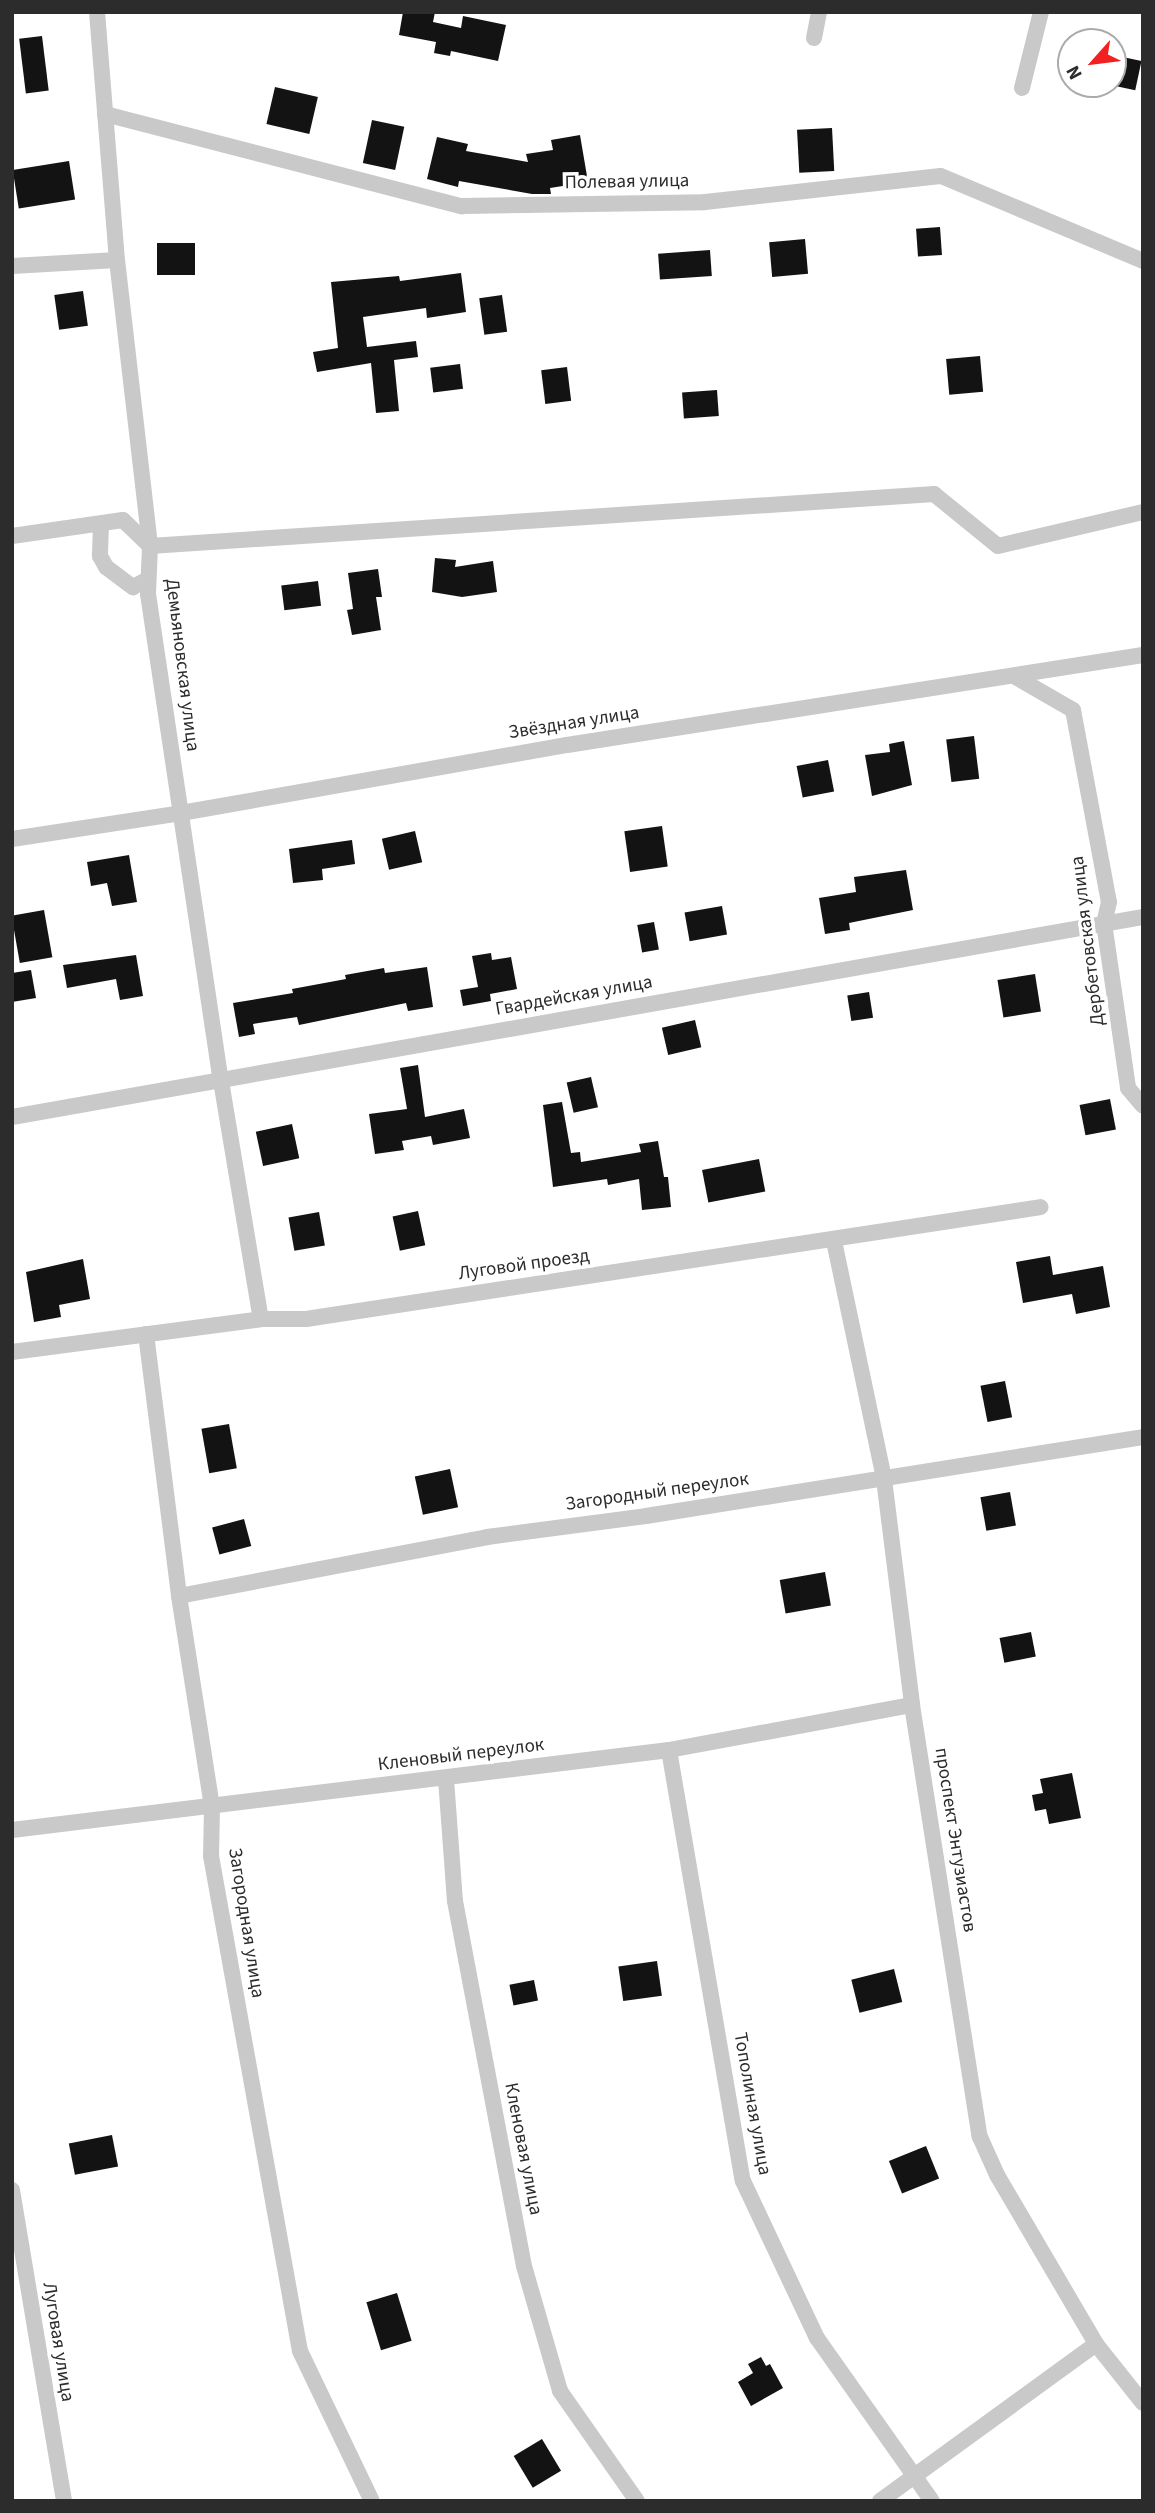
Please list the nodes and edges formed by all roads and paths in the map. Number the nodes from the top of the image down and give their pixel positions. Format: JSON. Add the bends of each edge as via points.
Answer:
{"nodes":[{"id":1,"x":97,"y":12,"type":"edge"},
{"id":2,"x":819,"y":12,"type":"edge"},
{"id":3,"x":1041,"y":12,"type":"edge"},
{"id":4,"x":814,"y":38,"type":"dead end"},
{"id":5,"x":1022,"y":88,"type":"dead end"},
{"id":6,"x":105,"y":114,"type":"junction"},
{"id":7,"x":117,"y":260,"type":"junction"},
{"id":8,"x":1143,"y":261,"type":"edge"},
{"id":9,"x":12,"y":265,"type":"edge"},
{"id":10,"x":1143,"y":512,"type":"edge"},
{"id":11,"x":101,"y":524,"type":"junction"},
{"id":12,"x":12,"y":536,"type":"edge"},
{"id":13,"x":150,"y":546,"type":"junction"},
{"id":14,"x":148,"y":579,"type":"junction"},
{"id":15,"x":1143,"y":655,"type":"edge"},
{"id":16,"x":1014,"y":676,"type":"junction"},
{"id":17,"x":181,"y":813,"type":"junction"},
{"id":18,"x":12,"y":839,"type":"edge"},
{"id":19,"x":1143,"y":917,"type":"edge"},
{"id":20,"x":1104,"y":923,"type":"junction"},
{"id":21,"x":221,"y":1081,"type":"junction"},
{"id":22,"x":1143,"y":1106,"type":"edge"},
{"id":23,"x":12,"y":1117,"type":"edge"},
{"id":24,"x":1041,"y":1207,"type":"dead end"},
{"id":25,"x":834,"y":1241,"type":"junction"},
{"id":26,"x":261,"y":1319,"type":"junction"},
{"id":27,"x":146,"y":1334,"type":"junction"},
{"id":28,"x":12,"y":1352,"type":"edge"},
{"id":29,"x":1143,"y":1437,"type":"edge"},
{"id":30,"x":884,"y":1479,"type":"junction"},
{"id":31,"x":179,"y":1596,"type":"junction"},
{"id":32,"x":912,"y":1704,"type":"junction"},
{"id":33,"x":669,"y":1750,"type":"junction"},
{"id":34,"x":446,"y":1779,"type":"junction"},
{"id":35,"x":212,"y":1806,"type":"junction"},
{"id":36,"x":12,"y":1830,"type":"edge"},
{"id":37,"x":12,"y":2190,"type":"edge"},
{"id":38,"x":1096,"y":2344,"type":"junction"},
{"id":39,"x":1143,"y":2403,"type":"edge"},
{"id":40,"x":912,"y":2475,"type":"junction"},
{"id":41,"x":64,"y":2501,"type":"edge"},
{"id":42,"x":372,"y":2501,"type":"edge"},
{"id":43,"x":637,"y":2501,"type":"edge"},
{"id":44,"x":880,"y":2501,"type":"edge"},
{"id":45,"x":932,"y":2501,"type":"edge"}],
"edges":[{"from":1,"to":6,"type":"street","name":"Демьяновская улица"},
{"from":2,"to":4,"type":"street"},
{"from":3,"to":5,"type":"street"},
{"from":6,"to":7,"type":"street","name":"Демьяновская улица"},
{"from":6,"to":8,"type":"street","name":"Полевая улица","via":[[461,206],[705,202],[941,176]]},
{"from":7,"to":9,"type":"street"},
{"from":7,"to":13,"type":"street","name":"Демьяновская улица"},
{"from":10,"to":13,"type":"street","via":[[998,546],[934,494]]},
{"from":11,"to":12,"type":"street"},
{"from":11,"to":13,"type":"street","via":[[123,520]]},
{"from":11,"to":14,"type":"street","via":[[100,556],[106,567],[133,587]]},
{"from":13,"to":14,"type":"street","name":"Демьяновская улица"},
{"from":14,"to":17,"type":"street","name":"Демьяновская улица"},
{"from":15,"to":16,"type":"street","name":"Звёздная улица"},
{"from":16,"to":17,"type":"street","name":"Звёздная улица","via":[[567,745]]},
{"from":16,"to":20,"type":"street","name":"Дербетовская улица","via":[[1073,710],[1109,902]]},
{"from":17,"to":18,"type":"street","name":"Звёздная улица"},
{"from":17,"to":21,"type":"street","name":"Демьяновская улица"},
{"from":19,"to":20,"type":"street","name":"Гвардейская улица"},
{"from":20,"to":21,"type":"street","name":"Гвардейская улица"},
{"from":20,"to":22,"type":"street","name":"Дербетовская улица","via":[[1128,1088]]},
{"from":21,"to":23,"type":"street","name":"Гвардейская улица"},
{"from":21,"to":26,"type":"street","name":"Демьяновская улица"},
{"from":24,"to":25,"type":"street","name":"Луговой проезд"},
{"from":25,"to":26,"type":"street","name":"Луговой проезд","via":[[306,1319]]},
{"from":25,"to":30,"type":"street","name":"проспект Энтузиастов"},
{"from":26,"to":27,"type":"street","name":"Луговой проезд"},
{"from":27,"to":28,"type":"street","name":"Луговой проезд"},
{"from":27,"to":31,"type":"street","name":"Загородная улица"},
{"from":29,"to":30,"type":"street","name":"Загородный переулок"},
{"from":30,"to":31,"type":"street","name":"Загородный переулок","via":[[487,1538]]},
{"from":30,"to":32,"type":"street","name":"проспект Энтузиастов"},
{"from":31,"to":35,"type":"street","name":"Загородная улица"},
{"from":32,"to":33,"type":"street","name":"Кленовый переулок"},
{"from":32,"to":38,"type":"street","name":"проспект Энтузиастов","via":[[980,2137]]},
{"from":33,"to":34,"type":"street","name":"Кленовый переулок"},
{"from":33,"to":40,"type":"street","name":"Тополиная улица","via":[[743,2181],[817,2338]]},
{"from":34,"to":35,"type":"street","name":"Кленовый переулок"},
{"from":34,"to":43,"type":"street","name":"Кленовая улица","via":[[455,1901],[524,2266],[560,2391]]},
{"from":35,"to":36,"type":"street","name":"Кленовый переулок"},
{"from":35,"to":42,"type":"street","name":"Загородная улица","via":[[211,1856],[300,2351]]},
{"from":37,"to":41,"type":"street","name":"Луговая улица"},
{"from":38,"to":39,"type":"street","name":"проспект Энтузиастов"},
{"from":38,"to":40,"type":"street"},
{"from":40,"to":44,"type":"street"},
{"from":40,"to":45,"type":"street","name":"Тополиная улица"}]}
